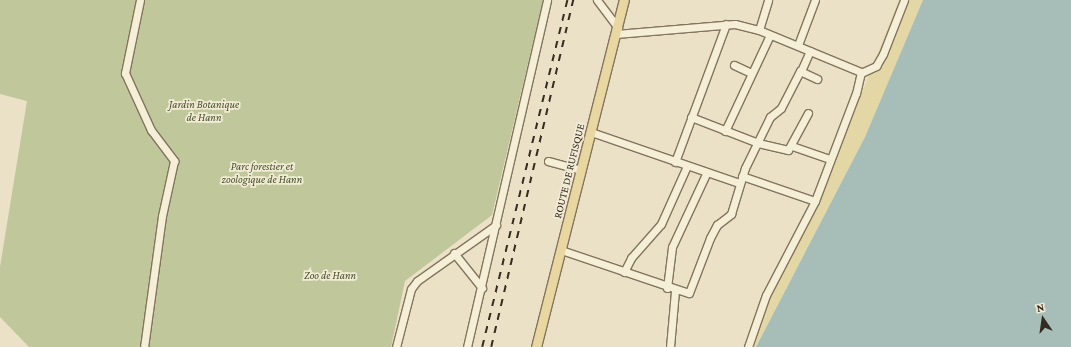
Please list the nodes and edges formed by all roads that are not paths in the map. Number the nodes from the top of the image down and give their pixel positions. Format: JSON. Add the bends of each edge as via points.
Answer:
{"nodes":[{"id":1,"x":140,"y":0,"type":"edge"},
{"id":2,"x":547,"y":0,"type":"edge"},
{"id":3,"x":597,"y":0,"type":"edge"},
{"id":4,"x":624,"y":0,"type":"edge"},
{"id":5,"x":768,"y":0,"type":"edge"},
{"id":6,"x":815,"y":0,"type":"edge"},
{"id":7,"x":904,"y":0,"type":"edge"},
{"id":8,"x":726,"y":24,"type":"junction"},
{"id":9,"x":759,"y":30,"type":"junction"},
{"id":10,"x":617,"y":31,"type":"junction"},
{"id":11,"x":770,"y":35,"type":"junction"},
{"id":12,"x":798,"y":45,"type":"junction"},
{"id":13,"x":810,"y":51,"type":"junction"},
{"id":14,"x":734,"y":65,"type":"dead end"},
{"id":15,"x":801,"y":71,"type":"junction"},
{"id":16,"x":751,"y":73,"type":"junction"},
{"id":17,"x":861,"y":73,"type":"junction"},
{"id":18,"x":817,"y":79,"type":"dead end"},
{"id":19,"x":808,"y":113,"type":"dead end"},
{"id":20,"x":691,"y":117,"type":"junction"},
{"id":21,"x":725,"y":131,"type":"junction"},
{"id":22,"x":591,"y":132,"type":"junction"},
{"id":23,"x":758,"y":143,"type":"junction"},
{"id":24,"x":792,"y":146,"type":"junction"},
{"id":25,"x":829,"y":159,"type":"junction"},
{"id":26,"x":548,"y":161,"type":"dead end"},
{"id":27,"x":675,"y":162,"type":"junction"},
{"id":28,"x":687,"y":166,"type":"junction"},
{"id":29,"x":581,"y":170,"type":"junction"},
{"id":30,"x":706,"y":174,"type":"junction"},
{"id":31,"x":742,"y":176,"type":"junction"},
{"id":32,"x":740,"y":183,"type":"junction"},
{"id":33,"x":815,"y":200,"type":"junction"},
{"id":34,"x":496,"y":225,"type":"junction"},
{"id":35,"x":561,"y":250,"type":"junction"},
{"id":36,"x":454,"y":253,"type":"junction"},
{"id":37,"x":624,"y":272,"type":"junction"},
{"id":38,"x":482,"y":288,"type":"junction"},
{"id":39,"x":667,"y":288,"type":"junction"},
{"id":40,"x":675,"y":291,"type":"junction"},
{"id":41,"x":144,"y":347,"type":"edge"},
{"id":42,"x":396,"y":347,"type":"edge"},
{"id":43,"x":467,"y":347,"type":"edge"},
{"id":44,"x":536,"y":347,"type":"edge"},
{"id":45,"x":670,"y":347,"type":"edge"},
{"id":46,"x":748,"y":347,"type":"edge"}],
"edges":[{"from":1,"to":41,"type":"street","via":[[125,73],[151,130],[174,161],[162,216]]},
{"from":2,"to":34,"type":"street"},
{"from":3,"to":10,"type":"street"},
{"from":4,"to":10,"type":"main road","name":"ROUTE DE RUFISQUE"},
{"from":5,"to":9,"type":"street"},
{"from":6,"to":12,"type":"street"},
{"from":7,"to":17,"type":"street","via":[[876,66]]},
{"from":8,"to":9,"type":"street"},
{"from":8,"to":10,"type":"street"},
{"from":8,"to":20,"type":"street"},
{"from":9,"to":11,"type":"street"},
{"from":10,"to":22,"type":"main road","name":"ROUTE DE RUFISQUE"},
{"from":11,"to":12,"type":"street"},
{"from":11,"to":16,"type":"street"},
{"from":12,"to":13,"type":"street"},
{"from":13,"to":15,"type":"street"},
{"from":13,"to":17,"type":"street"},
{"from":14,"to":16,"type":"street"},
{"from":15,"to":18,"type":"street"},
{"from":15,"to":23,"type":"street","via":[[781,108],[770,117]]},
{"from":16,"to":21,"type":"street"},
{"from":17,"to":25,"type":"street"},
{"from":19,"to":24,"type":"street"},
{"from":20,"to":21,"type":"street"},
{"from":20,"to":27,"type":"street"},
{"from":21,"to":23,"type":"street"},
{"from":22,"to":27,"type":"street"},
{"from":22,"to":29,"type":"main road","name":"ROUTE DE RUFISQUE"},
{"from":23,"to":24,"type":"street","via":[[788,150]]},
{"from":23,"to":31,"type":"street"},
{"from":24,"to":25,"type":"street"},
{"from":25,"to":33,"type":"street"},
{"from":26,"to":29,"type":"street"},
{"from":27,"to":28,"type":"street"},
{"from":28,"to":30,"type":"street"},
{"from":28,"to":37,"type":"street","via":[[661,224],[631,258]]},
{"from":29,"to":35,"type":"main road","name":"ROUTE DE RUFISQUE"},
{"from":30,"to":32,"type":"street"},
{"from":30,"to":39,"type":"street","via":[[672,246]]},
{"from":31,"to":32,"type":"street"},
{"from":31,"to":33,"type":"street"},
{"from":32,"to":40,"type":"street","via":[[731,214],[717,225],[710,238],[691,292],[686,294]]},
{"from":33,"to":46,"type":"street","via":[[766,295]]},
{"from":34,"to":36,"type":"street"},
{"from":34,"to":38,"type":"street"},
{"from":35,"to":37,"type":"street"},
{"from":35,"to":44,"type":"main road","name":"ROUTE DE RUFISQUE"},
{"from":36,"to":38,"type":"street"},
{"from":36,"to":42,"type":"street","via":[[411,289]]},
{"from":37,"to":39,"type":"street"},
{"from":38,"to":43,"type":"street"},
{"from":39,"to":40,"type":"street"},
{"from":40,"to":45,"type":"street"}]}
